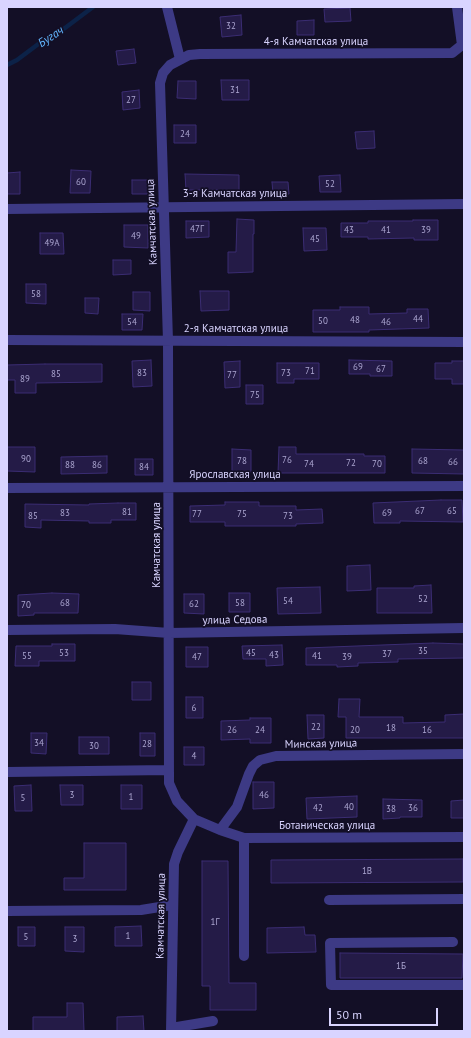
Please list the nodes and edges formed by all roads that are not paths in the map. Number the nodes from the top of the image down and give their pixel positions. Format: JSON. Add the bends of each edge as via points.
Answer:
{"nodes":[{"id":1,"x":166,"y":7,"type":"edge"},
{"id":2,"x":457,"y":7,"type":"edge"},
{"id":3,"x":180,"y":59,"type":"junction"},
{"id":4,"x":464,"y":204,"type":"edge"},
{"id":5,"x":164,"y":206,"type":"junction"},
{"id":6,"x":7,"y":208,"type":"edge"},
{"id":7,"x":7,"y":340,"type":"edge"},
{"id":8,"x":168,"y":341,"type":"junction"},
{"id":9,"x":464,"y":342,"type":"edge"},
{"id":10,"x":464,"y":486,"type":"edge"},
{"id":11,"x":169,"y":487,"type":"junction"},
{"id":12,"x":7,"y":488,"type":"edge"},
{"id":13,"x":464,"y":628,"type":"edge"},
{"id":14,"x":7,"y":630,"type":"edge"},
{"id":15,"x":169,"y":633,"type":"junction"},
{"id":16,"x":464,"y":754,"type":"edge"},
{"id":17,"x":169,"y":770,"type":"junction"},
{"id":18,"x":7,"y":772,"type":"edge"},
{"id":19,"x":194,"y":819,"type":"junction"},
{"id":20,"x":220,"y":830,"type":"junction"},
{"id":21,"x":464,"y":837,"type":"edge"},
{"id":22,"x":244,"y":838,"type":"junction"},
{"id":23,"x":464,"y":899,"type":"edge"},
{"id":24,"x":329,"y":900,"type":"dead end"},
{"id":25,"x":172,"y":905,"type":"junction"},
{"id":26,"x":7,"y":911,"type":"edge"},
{"id":27,"x":453,"y":942,"type":"dead end"},
{"id":28,"x":244,"y":956,"type":"dead end"},
{"id":29,"x":464,"y":985,"type":"edge"},
{"id":30,"x":213,"y":1021,"type":"dead end"},
{"id":31,"x":171,"y":1029,"type":"edge"}],
"edges":[{"from":1,"to":3,"type":"street"},
{"from":2,"to":3,"type":"street","name":"4-я Камчатская улица","via":[[462,45],[452,53],[200,54]]},
{"from":3,"to":5,"type":"street","name":"Камчатская улица","via":[[163,73],[160,83]]},
{"from":4,"to":5,"type":"street","name":"3-я Камчатская улица"},
{"from":5,"to":6,"type":"street","name":"3-я Камчатская улица"},
{"from":5,"to":8,"type":"street","name":"Камчатская улица"},
{"from":7,"to":8,"type":"street","name":"2-я Камчатская улица"},
{"from":8,"to":9,"type":"street","name":"2-я Камчатская улица"},
{"from":8,"to":11,"type":"street","name":"Камчатская улица"},
{"from":10,"to":11,"type":"street","name":"Ярославская улица"},
{"from":11,"to":12,"type":"street","name":"Ярославская улица"},
{"from":11,"to":15,"type":"street","name":"Камчатская улица"},
{"from":13,"to":15,"type":"street","name":"улица Седова"},
{"from":14,"to":15,"type":"street","name":"улица Седова","via":[[115,629]]},
{"from":15,"to":17,"type":"street","name":"Камчатская улица"},
{"from":16,"to":20,"type":"street","name":"Минская улица","via":[[276,756],[260,760],[249,774],[237,808]]},
{"from":17,"to":18,"type":"street"},
{"from":17,"to":19,"type":"street","name":"Камчатская улица","via":[[169,783],[177,801]]},
{"from":19,"to":20,"type":"street","name":"Ботаническая улица"},
{"from":19,"to":25,"type":"street","name":"Камчатская улица","via":[[174,864]]},
{"from":20,"to":22,"type":"street","name":"Ботаническая улица"},
{"from":21,"to":22,"type":"street","name":"Ботаническая улица"},
{"from":22,"to":28,"type":"street"},
{"from":23,"to":24,"type":"street"},
{"from":25,"to":26,"type":"street","via":[[141,910]]},
{"from":25,"to":31,"type":"street","name":"Камчатская улица"},
{"from":27,"to":29,"type":"street","via":[[330,943],[331,985]]},
{"from":30,"to":31,"type":"street"}]}
